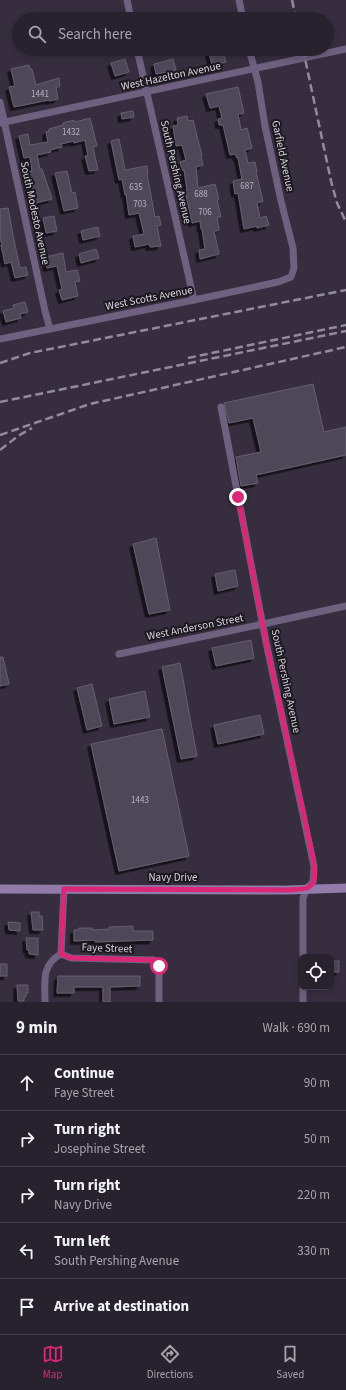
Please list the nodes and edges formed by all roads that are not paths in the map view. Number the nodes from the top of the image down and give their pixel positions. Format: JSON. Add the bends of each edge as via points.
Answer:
{"nodes":[{"id":1,"x":127,"y":0,"type":"edge"},
{"id":2,"x":239,"y":0,"type":"edge"},
{"id":3,"x":130,"y":12,"type":"edge"},
{"id":4,"x":242,"y":12,"type":"edge"},
{"id":5,"x":346,"y":49,"type":"edge"},
{"id":6,"x":334,"y":52,"type":"edge"},
{"id":7,"x":138,"y":56,"type":"edge"},
{"id":8,"x":251,"y":56,"type":"edge"},
{"id":9,"x":314,"y":56,"type":"edge"},
{"id":10,"x":254,"y":69,"type":"junction"},
{"id":11,"x":146,"y":93,"type":"junction"},
{"id":12,"x":0,"y":102,"type":"edge"},
{"id":13,"x":2,"y":123,"type":"edge"},
{"id":14,"x":294,"y":268,"type":"joint"},
{"id":15,"x":194,"y":300,"type":"junction"},
{"id":16,"x":50,"y":329,"type":"junction"},
{"id":17,"x":0,"y":338,"type":"edge"},
{"id":18,"x":221,"y":407,"type":"dead end"},
{"id":19,"x":346,"y":606,"type":"edge"},
{"id":20,"x":263,"y":624,"type":"junction"},
{"id":21,"x":119,"y":654,"type":"dead end"},
{"id":22,"x":307,"y":888,"type":"junction"},
{"id":23,"x":346,"y":888,"type":"edge"},
{"id":24,"x":0,"y":889,"type":"edge"},
{"id":25,"x":64,"y":889,"type":"junction"},
{"id":26,"x":61,"y":954,"type":"junction"},
{"id":27,"x":303,"y":954,"type":"edge"},
{"id":28,"x":303,"y":990,"type":"edge"},
{"id":29,"x":45,"y":1002,"type":"edge"},
{"id":30,"x":159,"y":1002,"type":"edge"},
{"id":31,"x":303,"y":1002,"type":"edge"}],
"edges":[{"from":1,"to":3,"type":"street"},
{"from":2,"to":4,"type":"street"},
{"from":5,"to":6,"type":"street","name":"West Hazelton Avenue"},
{"from":7,"to":11,"type":"street","name":"South Pershing Avenue"},
{"from":8,"to":10,"type":"street","name":"Garfield Avenue"},
{"from":9,"to":10,"type":"street","name":"West Hazelton Avenue"},
{"from":10,"to":11,"type":"street","name":"West Hazelton Avenue"},
{"from":10,"to":14,"type":"street","name":"Garfield Avenue","via":[[293,248]]},
{"from":11,"to":13,"type":"street","name":"West Hazelton Avenue"},
{"from":11,"to":15,"type":"street","name":"South Pershing Avenue"},
{"from":12,"to":13,"type":"street","name":"South Modesto Avenue"},
{"from":13,"to":16,"type":"street","name":"South Modesto Avenue"},
{"from":14,"to":15,"type":"street","name":"West Scotts Avenue","via":[[291,277],[278,282]]},
{"from":15,"to":16,"type":"street","name":"West Scotts Avenue"},
{"from":16,"to":17,"type":"street","name":"West Scotts Avenue"},
{"from":18,"to":20,"type":"street","name":"South Pershing Avenue"},
{"from":19,"to":20,"type":"street","name":"West Anderson Street"},
{"from":20,"to":21,"type":"street","name":"West Anderson Street"},
{"from":20,"to":22,"type":"street","name":"South Pershing Avenue","via":[[314,866],[313,882]]},
{"from":22,"to":23,"type":"street","name":"Navy Drive"},
{"from":22,"to":25,"type":"street","name":"Navy Drive"},
{"from":22,"to":27,"type":"street","name":"South Pershing Avenue","via":[[303,898]]},
{"from":24,"to":25,"type":"street","name":"Navy Drive"},
{"from":25,"to":26,"type":"street"},
{"from":26,"to":29,"type":"street","via":[[53,958],[48,967],[45,978]]},
{"from":26,"to":30,"type":"street","name":"Faye Street","via":[[71,958],[154,960],[159,966]]},
{"from":28,"to":31,"type":"street"}]}
